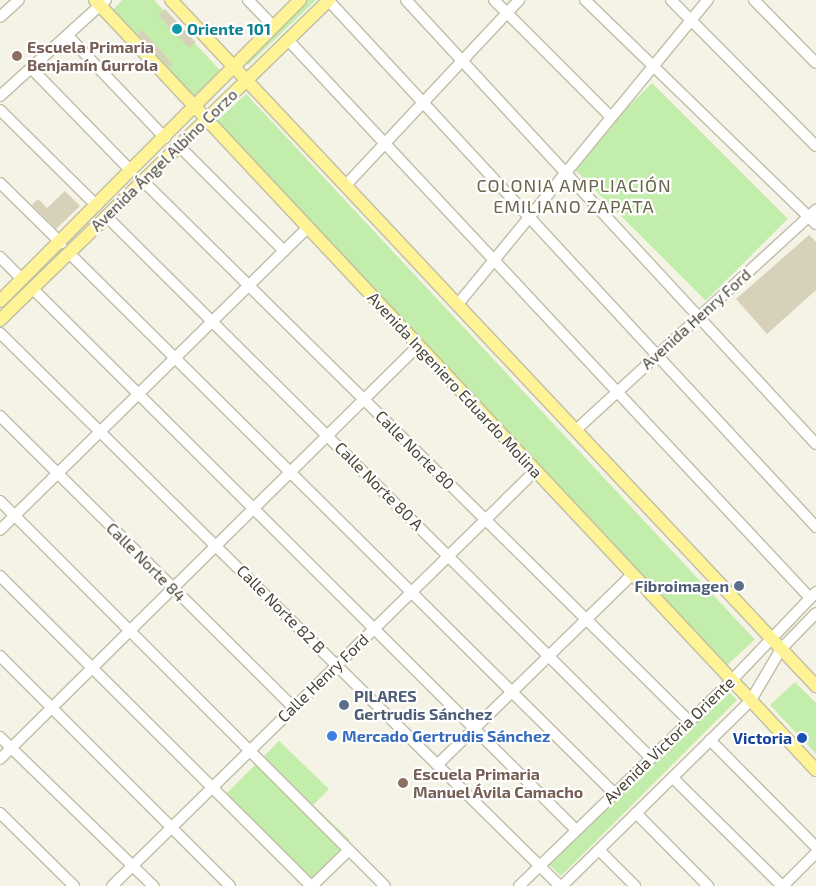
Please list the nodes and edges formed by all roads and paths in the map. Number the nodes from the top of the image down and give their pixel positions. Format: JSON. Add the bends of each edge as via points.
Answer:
{"nodes":[{"id":1,"x":19,"y":0,"type":"edge"},
{"id":2,"x":171,"y":0,"type":"edge"},
{"id":3,"x":248,"y":0,"type":"edge"},
{"id":4,"x":300,"y":0,"type":"edge"},
{"id":5,"x":329,"y":0,"type":"edge"},
{"id":6,"x":406,"y":0,"type":"edge"},
{"id":7,"x":494,"y":0,"type":"edge"},
{"id":8,"x":520,"y":0,"type":"edge"},
{"id":9,"x":585,"y":0,"type":"edge"},
{"id":10,"x":670,"y":0,"type":"edge"},
{"id":11,"x":708,"y":0,"type":"edge"},
{"id":12,"x":754,"y":0,"type":"edge"},
{"id":13,"x":101,"y":2,"type":"edge"},
{"id":14,"x":507,"y":13,"type":"junction"},
{"id":15,"x":0,"y":17,"type":"edge"},
{"id":16,"x":692,"y":21,"type":"junction"},
{"id":17,"x":273,"y":26,"type":"junction"},
{"id":18,"x":68,"y":36,"type":"junction"},
{"id":19,"x":288,"y":41,"type":"junction"},
{"id":20,"x":463,"y":60,"type":"junction"},
{"id":21,"x":816,"y":63,"type":"edge"},
{"id":22,"x":235,"y":66,"type":"junction"},
{"id":23,"x":653,"y":66,"type":"junction"},
{"id":24,"x":31,"y":68,"type":"junction"},
{"id":25,"x":248,"y":80,"type":"junction"},
{"id":26,"x":0,"y":96,"type":"edge"},
{"id":27,"x":421,"y":104,"type":"junction"},
{"id":28,"x":194,"y":108,"type":"junction"},
{"id":29,"x":0,"y":110,"type":"edge"},
{"id":30,"x":611,"y":117,"type":"junction"},
{"id":31,"x":205,"y":119,"type":"junction"},
{"id":32,"x":165,"y":138,"type":"junction"},
{"id":33,"x":385,"y":144,"type":"junction"},
{"id":34,"x":178,"y":145,"type":"junction"},
{"id":35,"x":816,"y":146,"type":"edge"},
{"id":36,"x":567,"y":170,"type":"junction"},
{"id":37,"x":131,"y":171,"type":"junction"},
{"id":38,"x":142,"y":180,"type":"junction"},
{"id":39,"x":0,"y":183,"type":"edge"},
{"id":40,"x":345,"y":186,"type":"junction"},
{"id":41,"x":101,"y":211,"type":"junction"},
{"id":42,"x":814,"y":217,"type":"edge"},
{"id":43,"x":528,"y":218,"type":"junction"},
{"id":44,"x":308,"y":228,"type":"junction"},
{"id":45,"x":60,"y":242,"type":"junction"},
{"id":46,"x":284,"y":250,"type":"junction"},
{"id":47,"x":69,"y":253,"type":"junction"},
{"id":48,"x":0,"y":257,"type":"edge"},
{"id":49,"x":494,"y":260,"type":"junction"},
{"id":50,"x":22,"y":279,"type":"junction"},
{"id":51,"x":250,"y":285,"type":"junction"},
{"id":52,"x":32,"y":288,"type":"junction"},
{"id":53,"x":0,"y":301,"type":"edge"},
{"id":54,"x":458,"y":304,"type":"junction"},
{"id":55,"x":700,"y":315,"type":"junction"},
{"id":56,"x":0,"y":320,"type":"edge"},
{"id":57,"x":212,"y":321,"type":"junction"},
{"id":58,"x":0,"y":333,"type":"edge"},
{"id":59,"x":418,"y":346,"type":"junction"},
{"id":60,"x":657,"y":355,"type":"junction"},
{"id":61,"x":176,"y":357,"type":"junction"},
{"id":62,"x":618,"y":390,"type":"junction"},
{"id":63,"x":138,"y":394,"type":"junction"},
{"id":64,"x":363,"y":399,"type":"junction"},
{"id":65,"x":0,"y":416,"type":"edge"},
{"id":66,"x":578,"y":428,"type":"junction"},
{"id":67,"x":100,"y":432,"type":"junction"},
{"id":68,"x":327,"y":434,"type":"junction"},
{"id":69,"x":816,"y":444,"type":"edge"},
{"id":70,"x":536,"y":470,"type":"junction"},
{"id":71,"x":291,"y":471,"type":"junction"},
{"id":72,"x":57,"y":472,"type":"junction"},
{"id":73,"x":0,"y":501,"type":"edge"},
{"id":74,"x":254,"y":508,"type":"junction"},
{"id":75,"x":14,"y":516,"type":"junction"},
{"id":76,"x":485,"y":519,"type":"junction"},
{"id":77,"x":816,"y":527,"type":"edge"},
{"id":78,"x":0,"y":530,"type":"edge"},
{"id":79,"x":216,"y":544,"type":"junction"},
{"id":80,"x":449,"y":555,"type":"junction"},
{"id":81,"x":633,"y":574,"type":"junction"},
{"id":82,"x":0,"y":576,"type":"edge"},
{"id":83,"x":172,"y":587,"type":"junction"},
{"id":84,"x":412,"y":592,"type":"junction"},
{"id":85,"x":813,"y":595,"type":"edge"},
{"id":86,"x":816,"y":613,"type":"edge"},
{"id":87,"x":586,"y":619,"type":"junction"},
{"id":88,"x":375,"y":628,"type":"junction"},
{"id":89,"x":131,"y":630,"type":"junction"},
{"id":90,"x":771,"y":638,"type":"junction"},
{"id":91,"x":781,"y":648,"type":"junction"},
{"id":92,"x":0,"y":656,"type":"edge"},
{"id":93,"x":549,"y":656,"type":"junction"},
{"id":94,"x":336,"y":664,"type":"junction"},
{"id":95,"x":91,"y":668,"type":"junction"},
{"id":96,"x":732,"y":680,"type":"junction"},
{"id":97,"x":816,"y":686,"type":"edge"},
{"id":98,"x":512,"y":692,"type":"junction"},
{"id":99,"x":751,"y":700,"type":"junction"},
{"id":100,"x":293,"y":707,"type":"junction"},
{"id":101,"x":51,"y":708,"type":"junction"},
{"id":102,"x":688,"y":720,"type":"junction"},
{"id":103,"x":475,"y":728,"type":"junction"},
{"id":104,"x":0,"y":737,"type":"edge"},
{"id":105,"x":710,"y":740,"type":"junction"},
{"id":106,"x":11,"y":748,"type":"junction"},
{"id":107,"x":250,"y":749,"type":"junction"},
{"id":108,"x":650,"y":757,"type":"junction"},
{"id":109,"x":0,"y":759,"type":"edge"},
{"id":110,"x":437,"y":765,"type":"junction"},
{"id":111,"x":816,"y":770,"type":"edge"},
{"id":112,"x":673,"y":778,"type":"junction"},
{"id":113,"x":211,"y":787,"type":"junction"},
{"id":114,"x":614,"y":792,"type":"junction"},
{"id":115,"x":0,"y":813,"type":"edge"},
{"id":116,"x":636,"y":814,"type":"junction"},
{"id":117,"x":172,"y":827,"type":"junction"},
{"id":118,"x":576,"y":830,"type":"junction"},
{"id":119,"x":816,"y":847,"type":"edge"},
{"id":120,"x":599,"y":850,"type":"junction"},
{"id":121,"x":347,"y":852,"type":"junction"},
{"id":122,"x":816,"y":852,"type":"edge"},
{"id":123,"x":540,"y":865,"type":"junction"},
{"id":124,"x":132,"y":866,"type":"junction"},
{"id":125,"x":74,"y":886,"type":"edge"},
{"id":126,"x":112,"y":886,"type":"edge"},
{"id":127,"x":153,"y":886,"type":"edge"},
{"id":128,"x":230,"y":886,"type":"edge"},
{"id":129,"x":311,"y":886,"type":"edge"},
{"id":130,"x":385,"y":886,"type":"edge"},
{"id":131,"x":519,"y":886,"type":"edge"},
{"id":132,"x":561,"y":886,"type":"edge"},
{"id":133,"x":635,"y":886,"type":"edge"},
{"id":134,"x":708,"y":886,"type":"edge"},
{"id":135,"x":783,"y":886,"type":"edge"}],
"edges":[{"from":1,"to":15,"type":"street"},
{"from":2,"to":22,"type":"main road"},
{"from":3,"to":17,"type":"street"},
{"from":4,"to":17,"type":"main road","name":"Avenida Ángel Albino Corzo"},
{"from":5,"to":19,"type":"main road","name":"Avenida Ángel Albino Corzo"},
{"from":5,"to":27,"type":"street"},
{"from":6,"to":20,"type":"street"},
{"from":7,"to":14,"type":"street"},
{"from":8,"to":14,"type":"street"},
{"from":9,"to":23,"type":"street"},
{"from":10,"to":16,"type":"street"},
{"from":11,"to":16,"type":"street"},
{"from":12,"to":21,"type":"street"},
{"from":13,"to":18,"type":"street"},
{"from":13,"to":28,"type":"main road","name":"Avenida Ingeniero Eduardo Molina"},
{"from":14,"to":20,"type":"street"},
{"from":14,"to":30,"type":"street"},
{"from":16,"to":23,"type":"street"},
{"from":16,"to":35,"type":"street"},
{"from":17,"to":22,"type":"main road","name":"Avenida Ángel Albino Corzo"},
{"from":18,"to":24,"type":"street"},
{"from":18,"to":32,"type":"street"},
{"from":19,"to":25,"type":"main road","name":"Avenida Ángel Albino Corzo"},
{"from":19,"to":33,"type":"street"},
{"from":20,"to":27,"type":"street"},
{"from":20,"to":36,"type":"street"},
{"from":22,"to":25,"type":"main road"},
{"from":22,"to":28,"type":"main road","name":"Avenida Ángel Albino Corzo"},
{"from":23,"to":30,"type":"street"},
{"from":23,"to":42,"type":"street"},
{"from":24,"to":26,"type":"street"},
{"from":24,"to":37,"type":"street"},
{"from":25,"to":31,"type":"main road","name":"Avenida Ángel Albino Corzo"},
{"from":25,"to":40,"type":"main road"},
{"from":27,"to":33,"type":"street"},
{"from":27,"to":43,"type":"street"},
{"from":28,"to":31,"type":"main road","name":"Avenida Ingeniero Eduardo Molina"},
{"from":28,"to":32,"type":"main road","name":"Avenida Ángel Albino Corzo"},
{"from":29,"to":41,"type":"street","name":"Calle Norte 80 A"},
{"from":30,"to":36,"type":"street"},
{"from":31,"to":34,"type":"main road","name":"Avenida Ángel Albino Corzo"},
{"from":31,"to":44,"type":"main road","name":"Avenida Ingeniero Eduardo Molina"},
{"from":32,"to":37,"type":"main road","name":"Avenida Ángel Albino Corzo"},
{"from":33,"to":40,"type":"street"},
{"from":33,"to":49,"type":"street"},
{"from":34,"to":38,"type":"main road","name":"Avenida Ángel Albino Corzo"},
{"from":34,"to":46,"type":"street"},
{"from":36,"to":43,"type":"street"},
{"from":36,"to":55,"type":"street"},
{"from":37,"to":41,"type":"main road","name":"Avenida Ángel Albino Corzo"},
{"from":38,"to":41,"type":"main road","name":"Avenida Ángel Albino Corzo"},
{"from":38,"to":51,"type":"street","name":"Calle Norte 80"},
{"from":39,"to":45,"type":"street"},
{"from":40,"to":54,"type":"main road"},
{"from":41,"to":45,"type":"main road","name":"Avenida Ángel Albino Corzo"},
{"from":41,"to":47,"type":"main road","name":"Avenida Ángel Albino Corzo"},
{"from":41,"to":57,"type":"street","name":"Calle Norte 80 A"},
{"from":42,"to":55,"type":"street","name":"Avenida Henry Ford"},
{"from":43,"to":49,"type":"street"},
{"from":43,"to":60,"type":"street"},
{"from":44,"to":46,"type":"street"},
{"from":44,"to":59,"type":"main road","name":"Avenida Ingeniero Eduardo Molina"},
{"from":45,"to":50,"type":"main road","name":"Avenida Ángel Albino Corzo"},
{"from":46,"to":51,"type":"street"},
{"from":47,"to":52,"type":"main road","name":"Avenida Ángel Albino Corzo"},
{"from":47,"to":61,"type":"street"},
{"from":48,"to":50,"type":"street"},
{"from":49,"to":54,"type":"street"},
{"from":49,"to":62,"type":"street"},
{"from":50,"to":53,"type":"main road","name":"Avenida Ángel Albino Corzo"},
{"from":51,"to":57,"type":"street"},
{"from":51,"to":64,"type":"street","name":"Calle Norte 80"},
{"from":52,"to":56,"type":"main road","name":"Avenida Ángel Albino Corzo"},
{"from":52,"to":63,"type":"street"},
{"from":54,"to":66,"type":"main road"},
{"from":55,"to":60,"type":"street","name":"Avenida Henry Ford"},
{"from":55,"to":69,"type":"street"},
{"from":57,"to":61,"type":"street"},
{"from":57,"to":68,"type":"street","name":"Calle Norte 80 A"},
{"from":58,"to":67,"type":"street","name":"Calle Norte 82 B"},
{"from":59,"to":64,"type":"street"},
{"from":59,"to":70,"type":"main road","name":"Avenida Ingeniero Eduardo Molina"},
{"from":60,"to":62,"type":"street","name":"Avenida Henry Ford"},
{"from":60,"to":77,"type":"street"},
{"from":61,"to":63,"type":"street"},
{"from":61,"to":71,"type":"street"},
{"from":62,"to":66,"type":"street","name":"Avenida Henry Ford"},
{"from":62,"to":85,"type":"street"},
{"from":63,"to":67,"type":"street"},
{"from":63,"to":74,"type":"street"},
{"from":64,"to":68,"type":"street"},
{"from":64,"to":76,"type":"street","name":"Calle Norte 80"},
{"from":65,"to":72,"type":"street","name":"Calle Norte 84"},
{"from":66,"to":90,"type":"main road"},
{"from":67,"to":72,"type":"street"},
{"from":67,"to":79,"type":"street","name":"Calle Norte 82 B"},
{"from":68,"to":71,"type":"street"},
{"from":68,"to":80,"type":"street","name":"Calle Norte 80 A"},
{"from":70,"to":76,"type":"street","name":"Calle Henry Ford"},
{"from":70,"to":81,"type":"main road","name":"Avenida Ingeniero Eduardo Molina"},
{"from":71,"to":74,"type":"street"},
{"from":71,"to":84,"type":"street"},
{"from":72,"to":75,"type":"street"},
{"from":72,"to":83,"type":"street","name":"Calle Norte 84"},
{"from":73,"to":75,"type":"street"},
{"from":74,"to":79,"type":"street"},
{"from":74,"to":88,"type":"street"},
{"from":75,"to":78,"type":"street"},
{"from":75,"to":89,"type":"street"},
{"from":76,"to":80,"type":"street","name":"Calle Henry Ford"},
{"from":76,"to":87,"type":"street","name":"Calle Norte 80"},
{"from":79,"to":83,"type":"street"},
{"from":79,"to":94,"type":"street","name":"Calle Norte 82 B"},
{"from":80,"to":84,"type":"street","name":"Calle Henry Ford"},
{"from":80,"to":93,"type":"street","name":"Calle Norte 80 A"},
{"from":81,"to":87,"type":"street"},
{"from":81,"to":96,"type":"main road","name":"Avenida Ingeniero Eduardo Molina"},
{"from":82,"to":95,"type":"street"},
{"from":83,"to":89,"type":"street"},
{"from":83,"to":100,"type":"street","name":"Calle Norte 84"},
{"from":84,"to":88,"type":"street","name":"Calle Henry Ford"},
{"from":84,"to":98,"type":"street"},
{"from":85,"to":90,"type":"street","name":"Avenida Victoria Oriente"},
{"from":86,"to":91,"type":"street","name":"Avenida Victoria Oriente"},
{"from":87,"to":93,"type":"street"},
{"from":87,"to":102,"type":"street","name":"Calle Norte 80"},
{"from":88,"to":94,"type":"street","name":"Calle Henry Ford"},
{"from":88,"to":103,"type":"street"},
{"from":89,"to":95,"type":"street"},
{"from":89,"to":107,"type":"street"},
{"from":90,"to":91,"type":"main road"},
{"from":90,"to":96,"type":"street","name":"Avenida Victoria Oriente"},
{"from":91,"to":97,"type":"main road"},
{"from":91,"to":99,"type":"street","name":"Avenida Victoria Oriente"},
{"from":92,"to":101,"type":"street"},
{"from":93,"to":98,"type":"street"},
{"from":93,"to":108,"type":"street","name":"Calle Norte 80 A"},
{"from":94,"to":100,"type":"street","name":"Calle Henry Ford"},
{"from":94,"to":110,"type":"street","name":"Calle Norte 82 B"},
{"from":95,"to":101,"type":"street"},
{"from":95,"to":113,"type":"street"},
{"from":96,"to":99,"type":"main road","name":"Avenida Ingeniero Eduardo Molina"},
{"from":96,"to":102,"type":"street","name":"Avenida Victoria Oriente"},
{"from":98,"to":103,"type":"street"},
{"from":98,"to":114,"type":"street"},
{"from":99,"to":105,"type":"street","name":"Avenida Victoria Oriente"},
{"from":99,"to":111,"type":"main road","name":"Avenida Ingeniero Eduardo Molina"},
{"from":100,"to":107,"type":"street","name":"Calle Henry Ford"},
{"from":101,"to":106,"type":"street"},
{"from":101,"to":117,"type":"street"},
{"from":102,"to":108,"type":"street","name":"Avenida Victoria Oriente"},
{"from":103,"to":110,"type":"street"},
{"from":103,"to":118,"type":"street"},
{"from":104,"to":106,"type":"street"},
{"from":105,"to":112,"type":"street","name":"Avenida Victoria Oriente"},
{"from":105,"to":119,"type":"street"},
{"from":106,"to":109,"type":"street"},
{"from":106,"to":124,"type":"street"},
{"from":107,"to":113,"type":"street","name":"Calle Henry Ford"},
{"from":107,"to":121,"type":"street"},
{"from":108,"to":114,"type":"street","name":"Avenida Victoria Oriente"},
{"from":110,"to":123,"type":"street","name":"Calle Norte 82 B"},
{"from":112,"to":116,"type":"street","name":"Avenida Victoria Oriente"},
{"from":112,"to":135,"type":"street"},
{"from":113,"to":117,"type":"street","name":"Calle Henry Ford"},
{"from":113,"to":129,"type":"street"},
{"from":114,"to":118,"type":"street","name":"Avenida Victoria Oriente"},
{"from":115,"to":125,"type":"street"},
{"from":116,"to":120,"type":"street","name":"Avenida Victoria Oriente"},
{"from":116,"to":134,"type":"street"},
{"from":117,"to":124,"type":"street","name":"Calle Henry Ford"},
{"from":117,"to":128,"type":"street"},
{"from":118,"to":123,"type":"street","name":"Avenida Victoria Oriente"},
{"from":120,"to":132,"type":"street","name":"Avenida Victoria Oriente"},
{"from":120,"to":133,"type":"street"},
{"from":121,"to":129,"type":"street"},
{"from":121,"to":130,"type":"street"},
{"from":122,"to":135,"type":"street"},
{"from":123,"to":131,"type":"street","name":"Avenida Victoria Oriente"},
{"from":123,"to":132,"type":"street","name":"Calle Norte 82 B"},
{"from":124,"to":126,"type":"street","name":"Calle Henry Ford"},
{"from":124,"to":127,"type":"street"}]}
